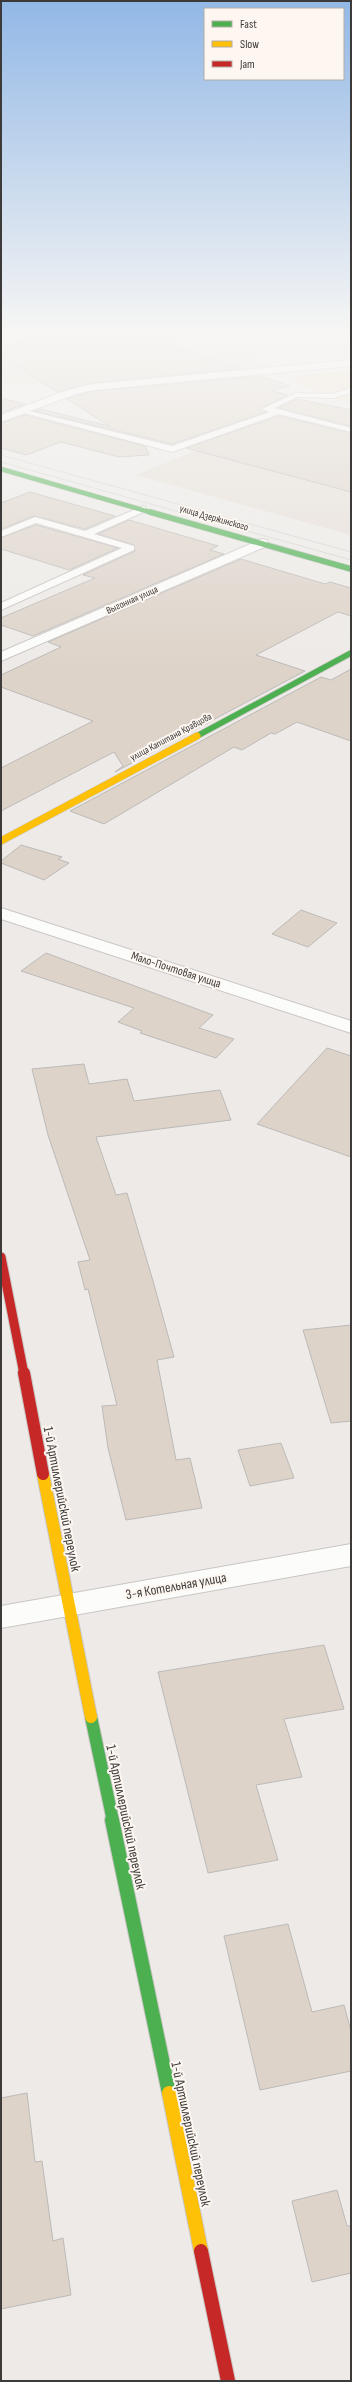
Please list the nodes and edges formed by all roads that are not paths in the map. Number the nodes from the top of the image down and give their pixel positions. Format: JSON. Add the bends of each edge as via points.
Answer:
{"nodes":[{"id":1,"x":153,"y":444,"type":"edge"},
{"id":2,"x":186,"y":444,"type":"edge"},
{"id":3,"x":1,"y":469,"type":"edge"},
{"id":4,"x":143,"y":510,"type":"junction"},
{"id":5,"x":1,"y":534,"type":"edge"},
{"id":6,"x":86,"y":534,"type":"junction"},
{"id":7,"x":262,"y":543,"type":"junction"},
{"id":8,"x":351,"y":568,"type":"edge"},
{"id":9,"x":1,"y":606,"type":"edge"},
{"id":10,"x":351,"y":653,"type":"edge"},
{"id":11,"x":1,"y":657,"type":"edge"},
{"id":12,"x":1,"y":841,"type":"edge"},
{"id":13,"x":1,"y":913,"type":"edge"},
{"id":14,"x":351,"y":1027,"type":"edge"},
{"id":15,"x":1,"y":1257,"type":"edge"},
{"id":16,"x":351,"y":1555,"type":"edge"},
{"id":17,"x":68,"y":1605,"type":"junction"},
{"id":18,"x":1,"y":1616,"type":"edge"},
{"id":19,"x":228,"y":2381,"type":"edge"}],
"edges":[{"from":1,"to":2,"type":"lane","via":[[172,449]]},
{"from":3,"to":4,"type":"street","name":"улица Дзержинского"},
{"from":4,"to":6,"type":"lane"},
{"from":4,"to":7,"type":"street","name":"улица Дзержинского"},
{"from":5,"to":6,"type":"lane","via":[[35,520]]},
{"from":6,"to":9,"type":"lane","via":[[131,548]]},
{"from":7,"to":8,"type":"street","name":"улица Дзержинского"},
{"from":7,"to":11,"type":"street","name":"Выгонная улица"},
{"from":10,"to":12,"type":"street","name":"улица Капитана Кравцова"},
{"from":13,"to":14,"type":"street","name":"Мало-Почтовая улица"},
{"from":15,"to":17,"type":"street","name":"1-й Артиллерийский переулок"},
{"from":16,"to":17,"type":"street","name":"3-я Котельная улица"},
{"from":17,"to":18,"type":"street","name":"3-я Котельная улица"},
{"from":17,"to":19,"type":"street","name":"1-й Артиллерийский переулок"}]}
